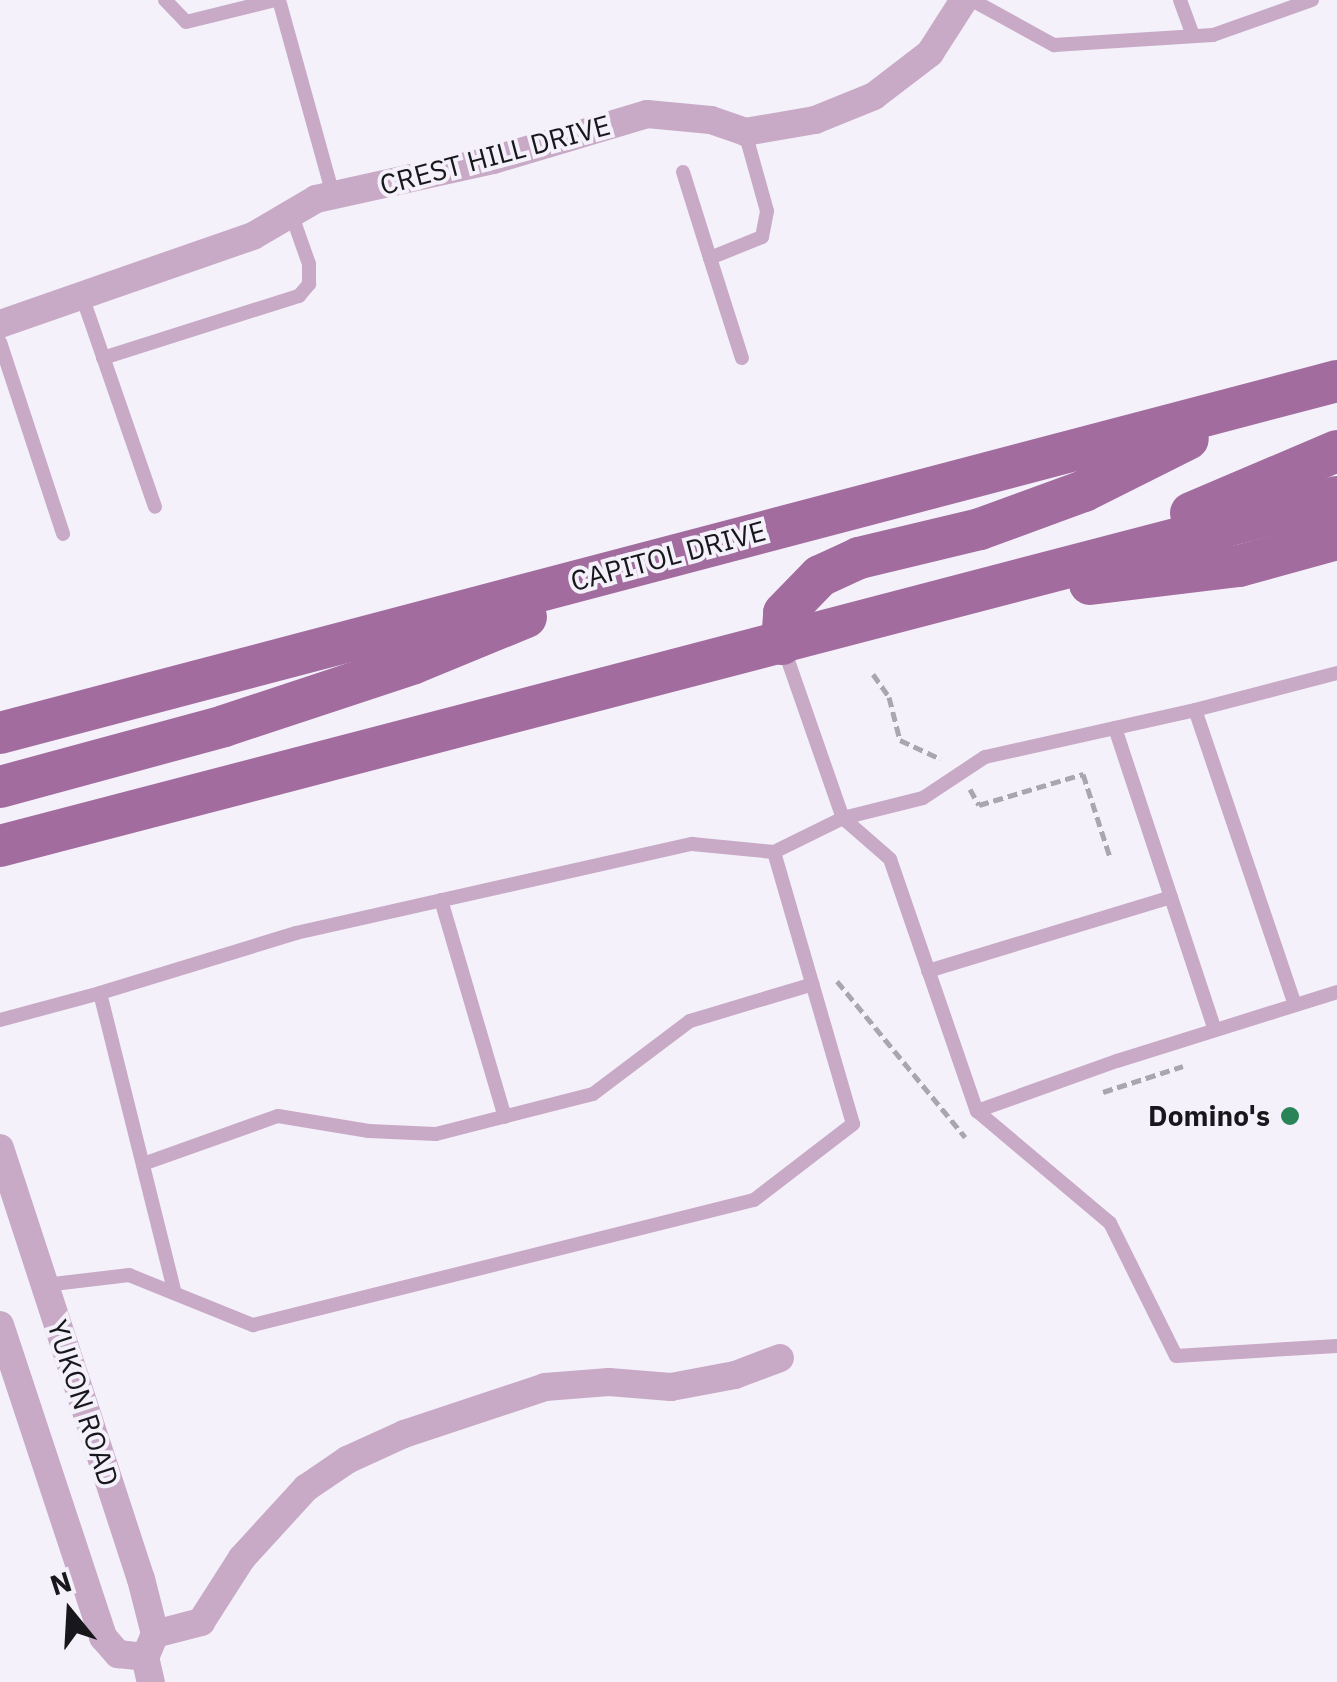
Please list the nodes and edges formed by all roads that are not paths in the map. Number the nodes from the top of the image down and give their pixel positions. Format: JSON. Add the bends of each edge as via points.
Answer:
{"nodes":[{"id":1,"x":164,"y":0,"type":"edge"},
{"id":2,"x":276,"y":0,"type":"edge"},
{"id":3,"x":968,"y":0,"type":"edge"},
{"id":4,"x":1180,"y":0,"type":"edge"},
{"id":5,"x":1312,"y":0,"type":"edge"},
{"id":6,"x":1193,"y":36,"type":"junction"},
{"id":7,"x":745,"y":132,"type":"junction"},
{"id":8,"x":683,"y":172,"type":"dead end"},
{"id":9,"x":333,"y":195,"type":"junction"},
{"id":10,"x":291,"y":213,"type":"junction"},
{"id":11,"x":710,"y":258,"type":"junction"},
{"id":12,"x":82,"y":296,"type":"junction"},
{"id":13,"x":0,"y":324,"type":"edge"},
{"id":14,"x":0,"y":342,"type":"edge"},
{"id":15,"x":104,"y":358,"type":"junction"},
{"id":16,"x":742,"y":358,"type":"dead end"},
{"id":17,"x":4,"y":368,"type":"edge"},
{"id":18,"x":1337,"y":381,"type":"edge"},
{"id":19,"x":1264,"y":400,"type":"junction"},
{"id":20,"x":1337,"y":451,"type":"edge"},
{"id":21,"x":1337,"y":497,"type":"edge"},
{"id":22,"x":156,"y":507,"type":"dead end"},
{"id":23,"x":63,"y":534,"type":"dead end"},
{"id":24,"x":1337,"y":539,"type":"edge"},
{"id":25,"x":688,"y":551,"type":"junction"},
{"id":26,"x":1067,"y":568,"type":"junction"},
{"id":27,"x":950,"y":600,"type":"junction"},
{"id":28,"x":782,"y":644,"type":"junction"},
{"id":29,"x":1337,"y":672,"type":"edge"},
{"id":30,"x":1195,"y":710,"type":"junction"},
{"id":31,"x":1114,"y":728,"type":"junction"},
{"id":32,"x":0,"y":733,"type":"edge"},
{"id":33,"x":0,"y":786,"type":"edge"},
{"id":34,"x":843,"y":818,"type":"junction"},
{"id":35,"x":0,"y":846,"type":"edge"},
{"id":36,"x":774,"y":852,"type":"junction"},
{"id":37,"x":1170,"y":897,"type":"junction"},
{"id":38,"x":441,"y":900,"type":"junction"},
{"id":39,"x":928,"y":971,"type":"junction"},
{"id":40,"x":811,"y":979,"type":"junction"},
{"id":41,"x":1337,"y":992,"type":"edge"},
{"id":42,"x":100,"y":993,"type":"junction"},
{"id":43,"x":1295,"y":1005,"type":"junction"},
{"id":44,"x":0,"y":1020,"type":"edge"},
{"id":45,"x":1215,"y":1030,"type":"junction"},
{"id":46,"x":977,"y":1111,"type":"junction"},
{"id":47,"x":505,"y":1117,"type":"junction"},
{"id":48,"x":0,"y":1148,"type":"edge"},
{"id":49,"x":143,"y":1164,"type":"junction"},
{"id":50,"x":45,"y":1285,"type":"junction"},
{"id":51,"x":175,"y":1294,"type":"junction"},
{"id":52,"x":0,"y":1325,"type":"edge"},
{"id":53,"x":1337,"y":1346,"type":"edge"},
{"id":54,"x":780,"y":1358,"type":"dead end"},
{"id":55,"x":150,"y":1657,"type":"edge"}],
"edges":[{"from":1,"to":2,"type":"lane","via":[[186,22]]},
{"from":2,"to":9,"type":"lane"},
{"from":3,"to":6,"type":"lane","via":[[1054,45]]},
{"from":3,"to":7,"type":"street","name":"CREST HILL DRIVE","via":[[930,52],[874,96],[814,120]]},
{"from":4,"to":6,"type":"lane"},
{"from":5,"to":6,"type":"lane"},
{"from":7,"to":9,"type":"street","name":"CREST HILL DRIVE","via":[[711,120],[646,114],[492,160]]},
{"from":7,"to":11,"type":"lane","via":[[767,228],[744,248]]},
{"from":8,"to":11,"type":"lane"},
{"from":9,"to":10,"type":"street","name":"CREST HILL DRIVE"},
{"from":10,"to":12,"type":"street","name":"CREST HILL DRIVE","via":[[253,236]]},
{"from":10,"to":15,"type":"lane","via":[[310,264],[309,284],[299,296]]},
{"from":11,"to":16,"type":"lane"},
{"from":12,"to":13,"type":"street","name":"CREST HILL DRIVE"},
{"from":12,"to":15,"type":"lane"},
{"from":14,"to":17,"type":"lane"},
{"from":15,"to":22,"type":"lane"},
{"from":17,"to":23,"type":"lane"},
{"from":18,"to":19,"type":"main road","name":"CAPITOL DRIVE"},
{"from":19,"to":25,"type":"main road","name":"CAPITOL DRIVE"},
{"from":19,"to":28,"type":"main road","via":[[1084,491],[980,529],[859,558],[820,576],[784,614]]},
{"from":20,"to":26,"type":"main road"},
{"from":21,"to":26,"type":"main road"},
{"from":24,"to":27,"type":"main road","via":[[1239,566]]},
{"from":25,"to":32,"type":"main road","name":"CAPITOL DRIVE"},
{"from":25,"to":33,"type":"main road","via":[[414,663],[224,726]]},
{"from":26,"to":27,"type":"main road"},
{"from":27,"to":28,"type":"main road"},
{"from":28,"to":34,"type":"lane"},
{"from":28,"to":35,"type":"main road"},
{"from":29,"to":30,"type":"lane"},
{"from":30,"to":31,"type":"lane"},
{"from":30,"to":43,"type":"lane"},
{"from":31,"to":34,"type":"lane","via":[[985,757],[923,798]]},
{"from":31,"to":37,"type":"lane"},
{"from":34,"to":36,"type":"lane"},
{"from":34,"to":39,"type":"lane","via":[[890,859]]},
{"from":36,"to":38,"type":"lane","via":[[692,844]]},
{"from":36,"to":40,"type":"lane"},
{"from":37,"to":39,"type":"lane"},
{"from":37,"to":45,"type":"lane"},
{"from":38,"to":42,"type":"lane","via":[[296,933]]},
{"from":38,"to":47,"type":"lane"},
{"from":39,"to":46,"type":"lane"},
{"from":40,"to":47,"type":"lane","via":[[690,1021],[593,1094]]},
{"from":40,"to":51,"type":"lane","via":[[854,1124],[754,1200],[253,1325]]},
{"from":41,"to":43,"type":"lane"},
{"from":42,"to":44,"type":"lane"},
{"from":42,"to":49,"type":"lane"},
{"from":43,"to":45,"type":"lane"},
{"from":45,"to":46,"type":"lane"},
{"from":46,"to":53,"type":"lane","via":[[1110,1223],[1176,1356]]},
{"from":47,"to":49,"type":"lane","via":[[436,1134],[278,1116]]},
{"from":48,"to":50,"type":"street","name":"YUKON ROAD"},
{"from":49,"to":51,"type":"lane"},
{"from":50,"to":51,"type":"lane","via":[[129,1275]]},
{"from":50,"to":55,"type":"street","name":"YUKON ROAD"},
{"from":52,"to":55,"type":"street","name":"YUKON ROAD","via":[[103,1637],[118,1654]]},
{"from":54,"to":55,"type":"street","via":[[671,1387],[544,1387],[348,1460],[306,1488],[242,1558],[201,1622]]}]}
